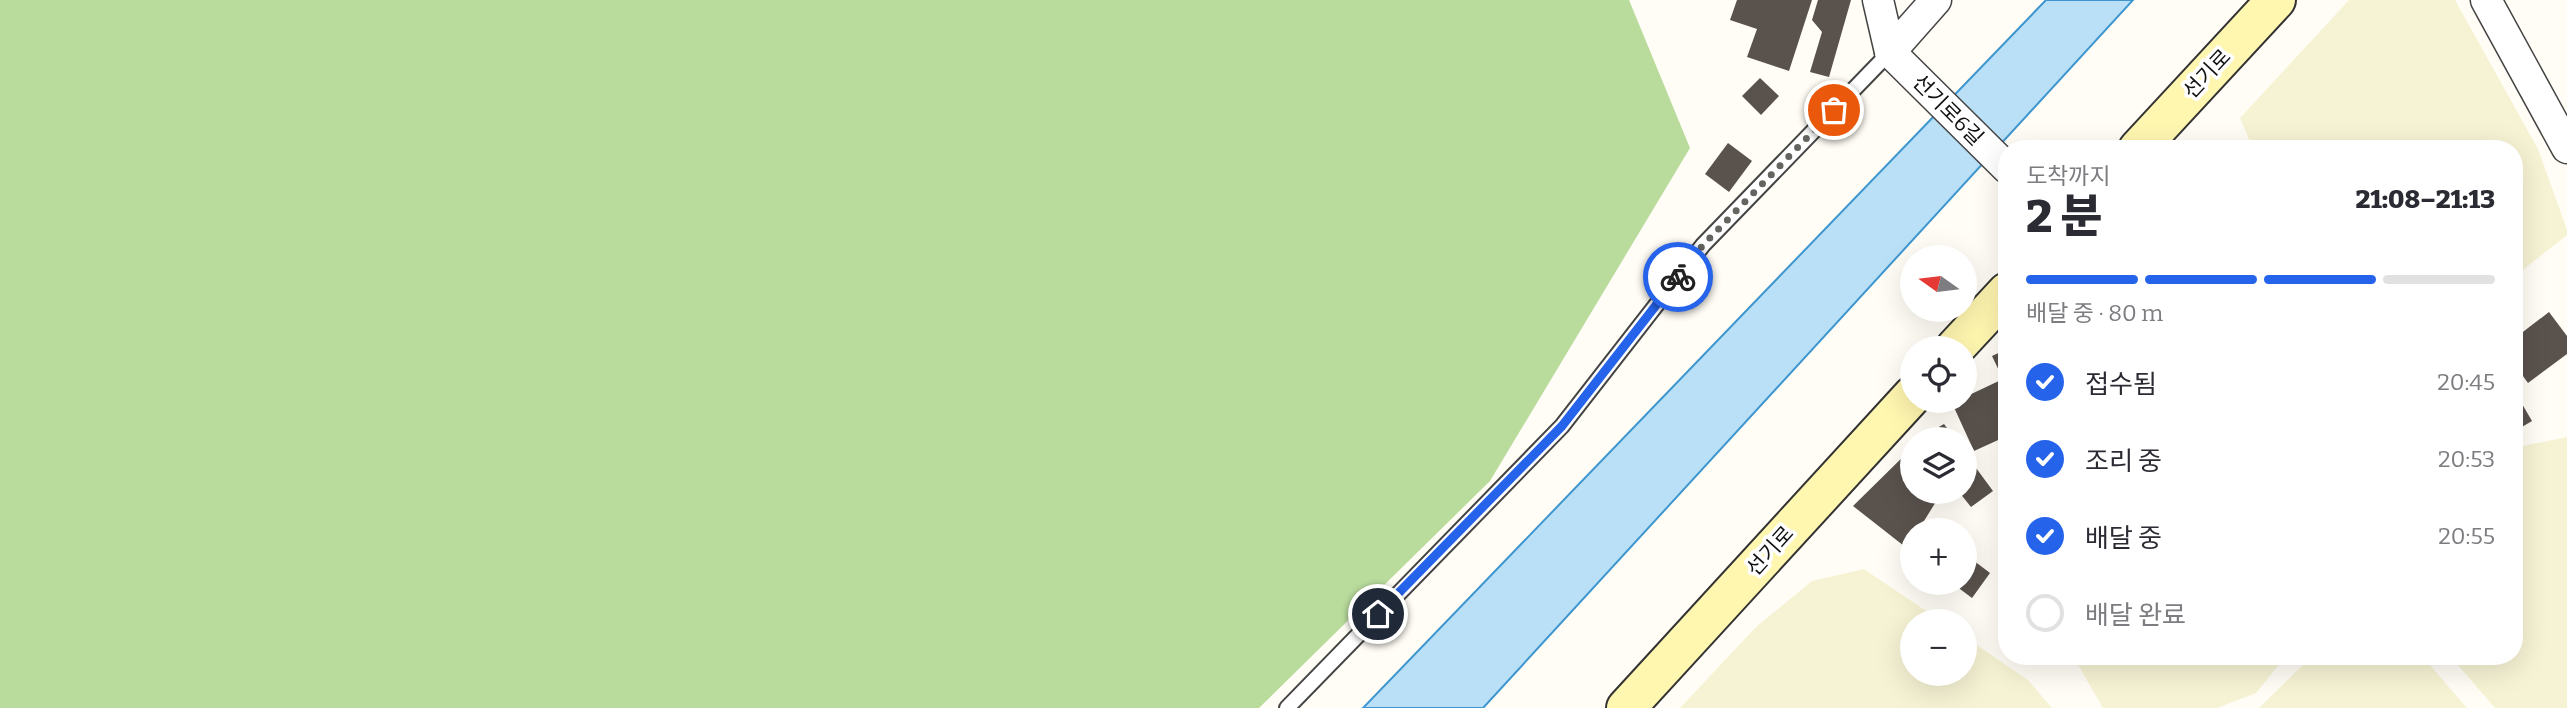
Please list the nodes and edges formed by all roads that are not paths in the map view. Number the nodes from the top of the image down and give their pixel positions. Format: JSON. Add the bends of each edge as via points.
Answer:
{"nodes":[{"id":1,"x":1878,"y":0,"type":"edge"},
{"id":2,"x":1936,"y":0,"type":"edge"},
{"id":3,"x":2276,"y":0,"type":"edge"},
{"id":4,"x":2486,"y":0,"type":"edge"},
{"id":5,"x":1890,"y":52,"type":"junction"},
{"id":6,"x":2146,"y":140,"type":"edge"},
{"id":7,"x":2567,"y":148,"type":"edge"},
{"id":8,"x":1998,"y":159,"type":"edge"},
{"id":9,"x":1998,"y":302,"type":"edge"},
{"id":10,"x":1966,"y":336,"type":"edge"},
{"id":11,"x":1900,"y":409,"type":"edge"},
{"id":12,"x":1287,"y":708,"type":"edge"},
{"id":13,"x":1626,"y":708,"type":"edge"}],
"edges":[{"from":1,"to":5,"type":"street"},
{"from":2,"to":5,"type":"street"},
{"from":3,"to":6,"type":"main road","name":"선기로"},
{"from":4,"to":7,"type":"street"},
{"from":5,"to":8,"type":"street","name":"선기로6길"},
{"from":5,"to":12,"type":"lane","via":[[1703,245],[1562,426]]},
{"from":9,"to":10,"type":"main road"},
{"from":11,"to":13,"type":"main road","name":"선기로"}]}
